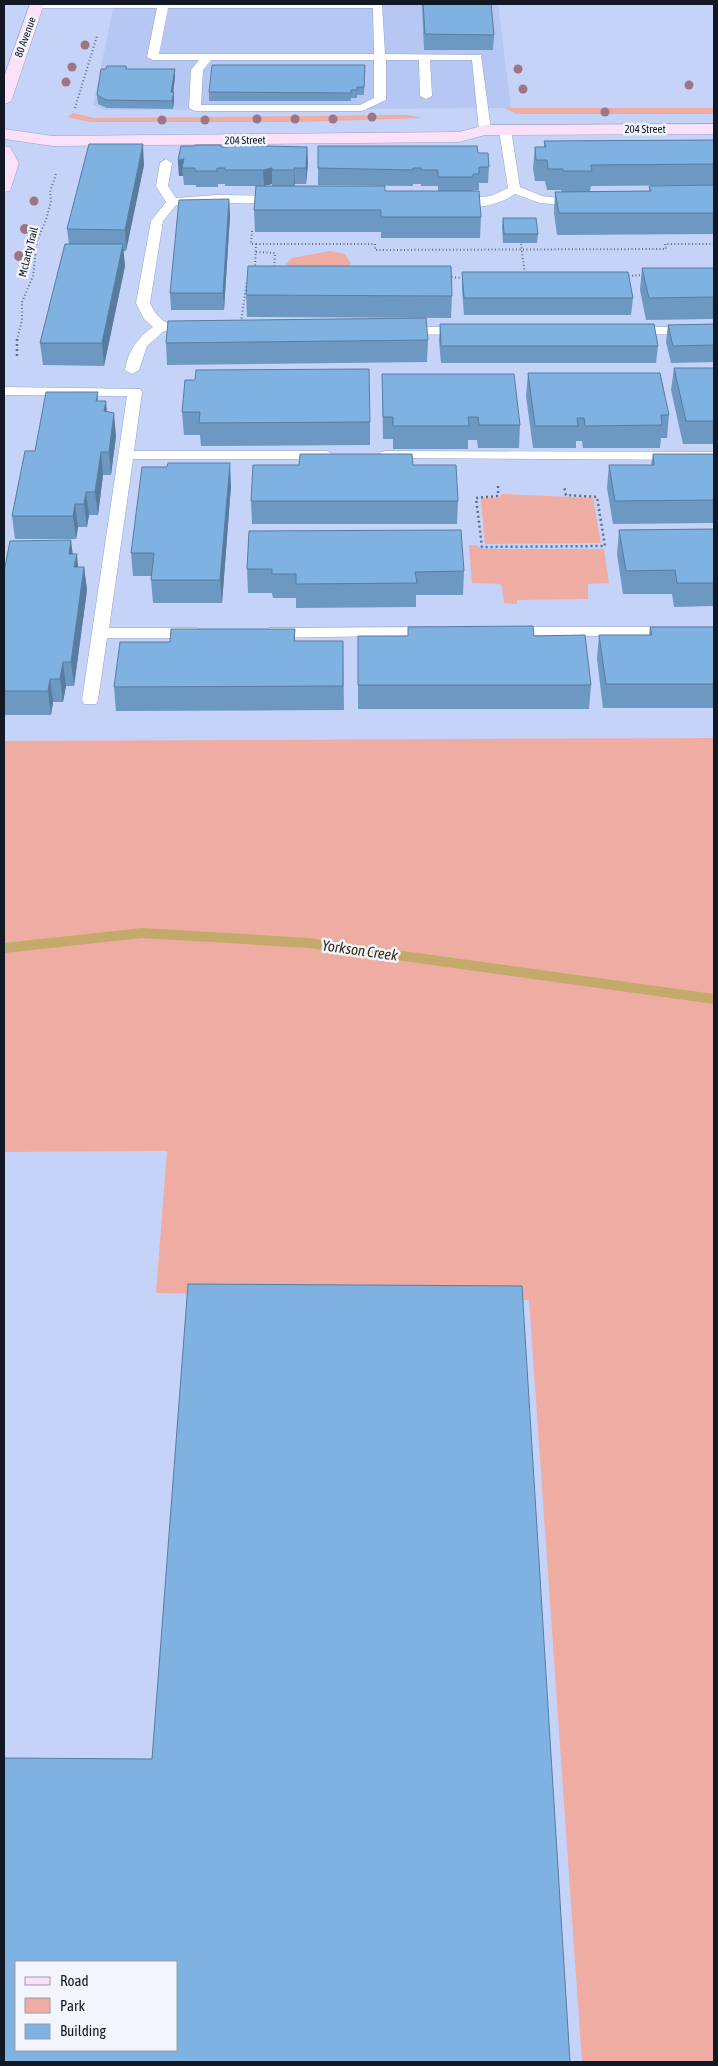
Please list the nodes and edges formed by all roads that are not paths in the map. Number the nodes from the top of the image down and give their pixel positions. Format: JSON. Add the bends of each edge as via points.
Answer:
{"nodes":[{"id":1,"x":163,"y":4,"type":"edge"},
{"id":2,"x":378,"y":4,"type":"edge"},
{"id":3,"x":37,"y":5,"type":"edge"},
{"id":4,"x":208,"y":57,"type":"junction"},
{"id":5,"x":380,"y":57,"type":"junction"},
{"id":6,"x":424,"y":57,"type":"junction"},
{"id":7,"x":426,"y":96,"type":"dead end"},
{"id":8,"x":4,"y":99,"type":"edge"},
{"id":9,"x":714,"y":129,"type":"edge"},
{"id":10,"x":485,"y":130,"type":"junction"},
{"id":11,"x":505,"y":130,"type":"junction"},
{"id":12,"x":4,"y":133,"type":"edge"},
{"id":13,"x":4,"y":150,"type":"edge"},
{"id":14,"x":166,"y":163,"type":"dead end"},
{"id":15,"x":4,"y":187,"type":"edge"},
{"id":16,"x":514,"y":189,"type":"junction"},
{"id":17,"x":293,"y":200,"type":"edge"},
{"id":18,"x":172,"y":202,"type":"junction"},
{"id":19,"x":438,"y":203,"type":"edge"},
{"id":20,"x":593,"y":203,"type":"edge"},
{"id":21,"x":160,"y":327,"type":"junction"},
{"id":22,"x":388,"y":331,"type":"edge"},
{"id":23,"x":477,"y":331,"type":"edge"},
{"id":24,"x":615,"y":331,"type":"edge"},
{"id":25,"x":714,"y":331,"type":"edge"},
{"id":26,"x":240,"y":332,"type":"edge"},
{"id":27,"x":132,"y":370,"type":"dead end"},
{"id":28,"x":8,"y":391,"type":"edge"},
{"id":29,"x":126,"y":455,"type":"junction"},
{"id":30,"x":341,"y":455,"type":"edge"},
{"id":31,"x":370,"y":455,"type":"edge"},
{"id":32,"x":714,"y":456,"type":"edge"},
{"id":33,"x":446,"y":632,"type":"edge"},
{"id":34,"x":486,"y":632,"type":"edge"},
{"id":35,"x":714,"y":632,"type":"edge"},
{"id":36,"x":99,"y":633,"type":"junction"},
{"id":37,"x":208,"y":633,"type":"edge"},
{"id":38,"x":248,"y":633,"type":"edge"},
{"id":39,"x":90,"y":700,"type":"dead end"}],
"edges":[{"from":1,"to":2,"type":"lane"},
{"from":1,"to":3,"type":"lane"},
{"from":1,"to":4,"type":"lane","via":[[153,57]]},
{"from":2,"to":5,"type":"lane"},
{"from":3,"to":8,"type":"street","name":"80 Avenue"},
{"from":4,"to":5,"type":"lane"},
{"from":4,"to":5,"type":"lane","via":[[197,70],[195,108],[362,108],[380,100]]},
{"from":5,"to":6,"type":"lane"},
{"from":6,"to":7,"type":"lane"},
{"from":6,"to":10,"type":"lane","via":[[477,57]]},
{"from":9,"to":11,"type":"street","name":"204 Street"},
{"from":10,"to":11,"type":"street","name":"204 Street"},
{"from":10,"to":12,"type":"street","name":"204 Street","via":[[459,137],[261,140],[53,141]]},
{"from":11,"to":16,"type":"lane"},
{"from":13,"to":15,"type":"street","via":[[11,163]]},
{"from":14,"to":18,"type":"lane","via":[[162,186]]},
{"from":16,"to":19,"type":"lane","via":[[506,195],[483,201]]},
{"from":16,"to":20,"type":"lane","via":[[557,202]]},
{"from":17,"to":18,"type":"lane"},
{"from":18,"to":21,"type":"lane","via":[[157,221],[142,303]]},
{"from":21,"to":26,"type":"lane"},
{"from":21,"to":27,"type":"lane","via":[[137,347]]},
{"from":22,"to":23,"type":"lane"},
{"from":24,"to":25,"type":"lane"},
{"from":28,"to":29,"type":"lane","via":[[135,392]]},
{"from":29,"to":30,"type":"lane"},
{"from":29,"to":36,"type":"lane"},
{"from":31,"to":32,"type":"lane"},
{"from":33,"to":38,"type":"lane"},
{"from":34,"to":35,"type":"lane"},
{"from":36,"to":37,"type":"lane"},
{"from":36,"to":39,"type":"lane"}]}
